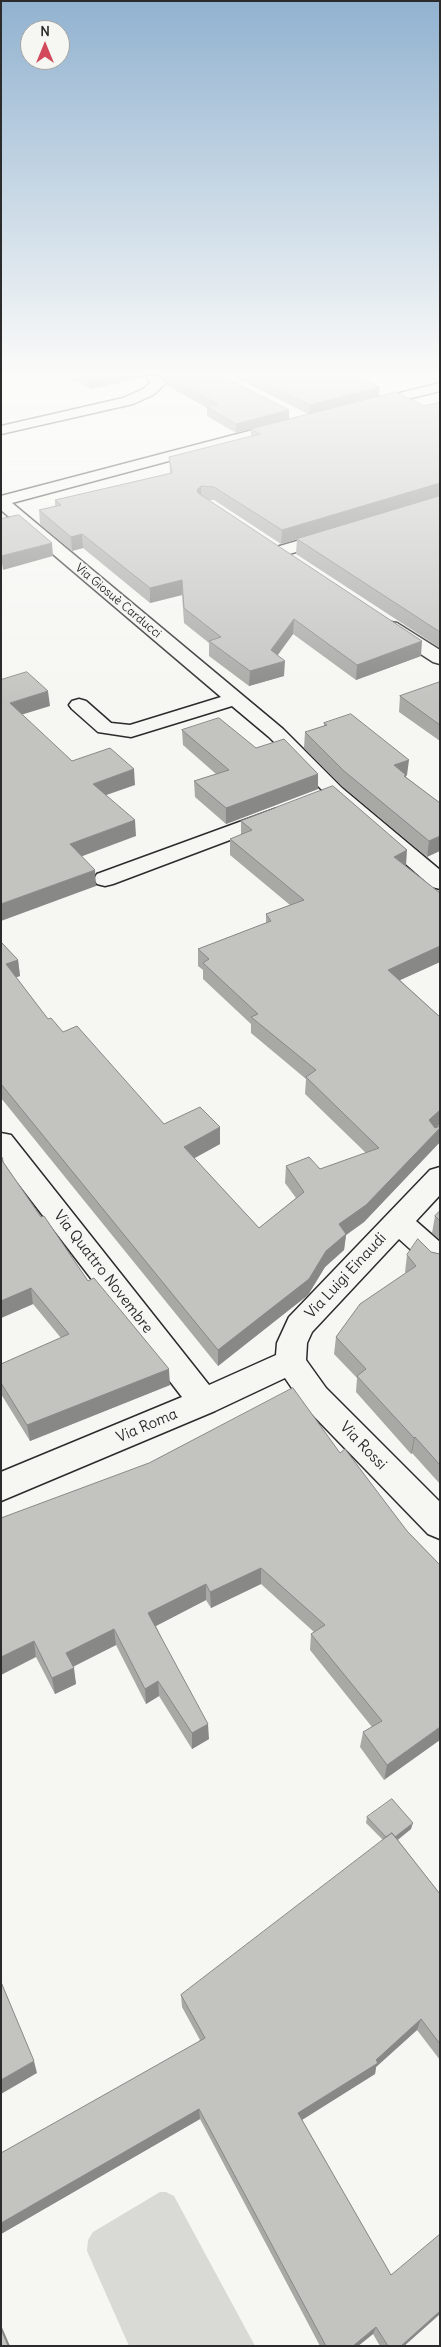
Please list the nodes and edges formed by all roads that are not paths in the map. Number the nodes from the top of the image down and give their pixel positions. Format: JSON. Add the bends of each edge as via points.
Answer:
{"nodes":[{"id":1,"x":55,"y":486,"type":"edge"},
{"id":2,"x":1,"y":501,"type":"edge"},
{"id":3,"x":345,"y":531,"type":"edge"},
{"id":4,"x":263,"y":542,"type":"edge"},
{"id":5,"x":279,"y":552,"type":"junction"},
{"id":6,"x":295,"y":563,"type":"edge"},
{"id":7,"x":375,"y":616,"type":"edge"},
{"id":8,"x":440,"y":658,"type":"edge"},
{"id":9,"x":234,"y":699,"type":"junction"},
{"id":10,"x":79,"y":705,"type":"dead end"},
{"id":11,"x":316,"y":799,"type":"junction"},
{"id":12,"x":105,"y":879,"type":"dead end"},
{"id":13,"x":440,"y":882,"type":"edge"},
{"id":14,"x":1,"y":1142,"type":"edge"},
{"id":15,"x":440,"y":1177,"type":"edge"},
{"id":16,"x":398,"y":1221,"type":"junction"},
{"id":17,"x":440,"y":1259,"type":"edge"},
{"id":18,"x":291,"y":1362,"type":"junction"},
{"id":19,"x":204,"y":1402,"type":"junction"},
{"id":20,"x":1,"y":1486,"type":"edge"},
{"id":21,"x":440,"y":1524,"type":"edge"}],
"edges":[{"from":1,"to":2,"type":"street"},
{"from":2,"to":9,"type":"street","name":"Via Giosuè Carducci"},
{"from":3,"to":5,"type":"street"},
{"from":4,"to":5,"type":"street"},
{"from":5,"to":6,"type":"street"},
{"from":7,"to":8,"type":"street"},
{"from":9,"to":10,"type":"street","via":[[131,731],[105,728]]},
{"from":9,"to":11,"type":"street","name":"Via Giosuè Carducci","via":[[276,733]]},
{"from":11,"to":12,"type":"street"},
{"from":11,"to":13,"type":"street","name":"Via Giosuè Carducci"},
{"from":14,"to":19,"type":"street","name":"Via Quattro Novembre"},
{"from":15,"to":16,"type":"street","name":"Via Luigi Einaudi"},
{"from":16,"to":17,"type":"street","name":"Via Luigi Einaudi"},
{"from":16,"to":18,"type":"street","name":"Via Luigi Einaudi","via":[[300,1325],[292,1343]]},
{"from":18,"to":19,"type":"street","name":"Via Roma"},
{"from":18,"to":21,"type":"street","name":"Via Rossi","via":[[315,1397]]},
{"from":19,"to":20,"type":"street","name":"Via Roma"}]}
